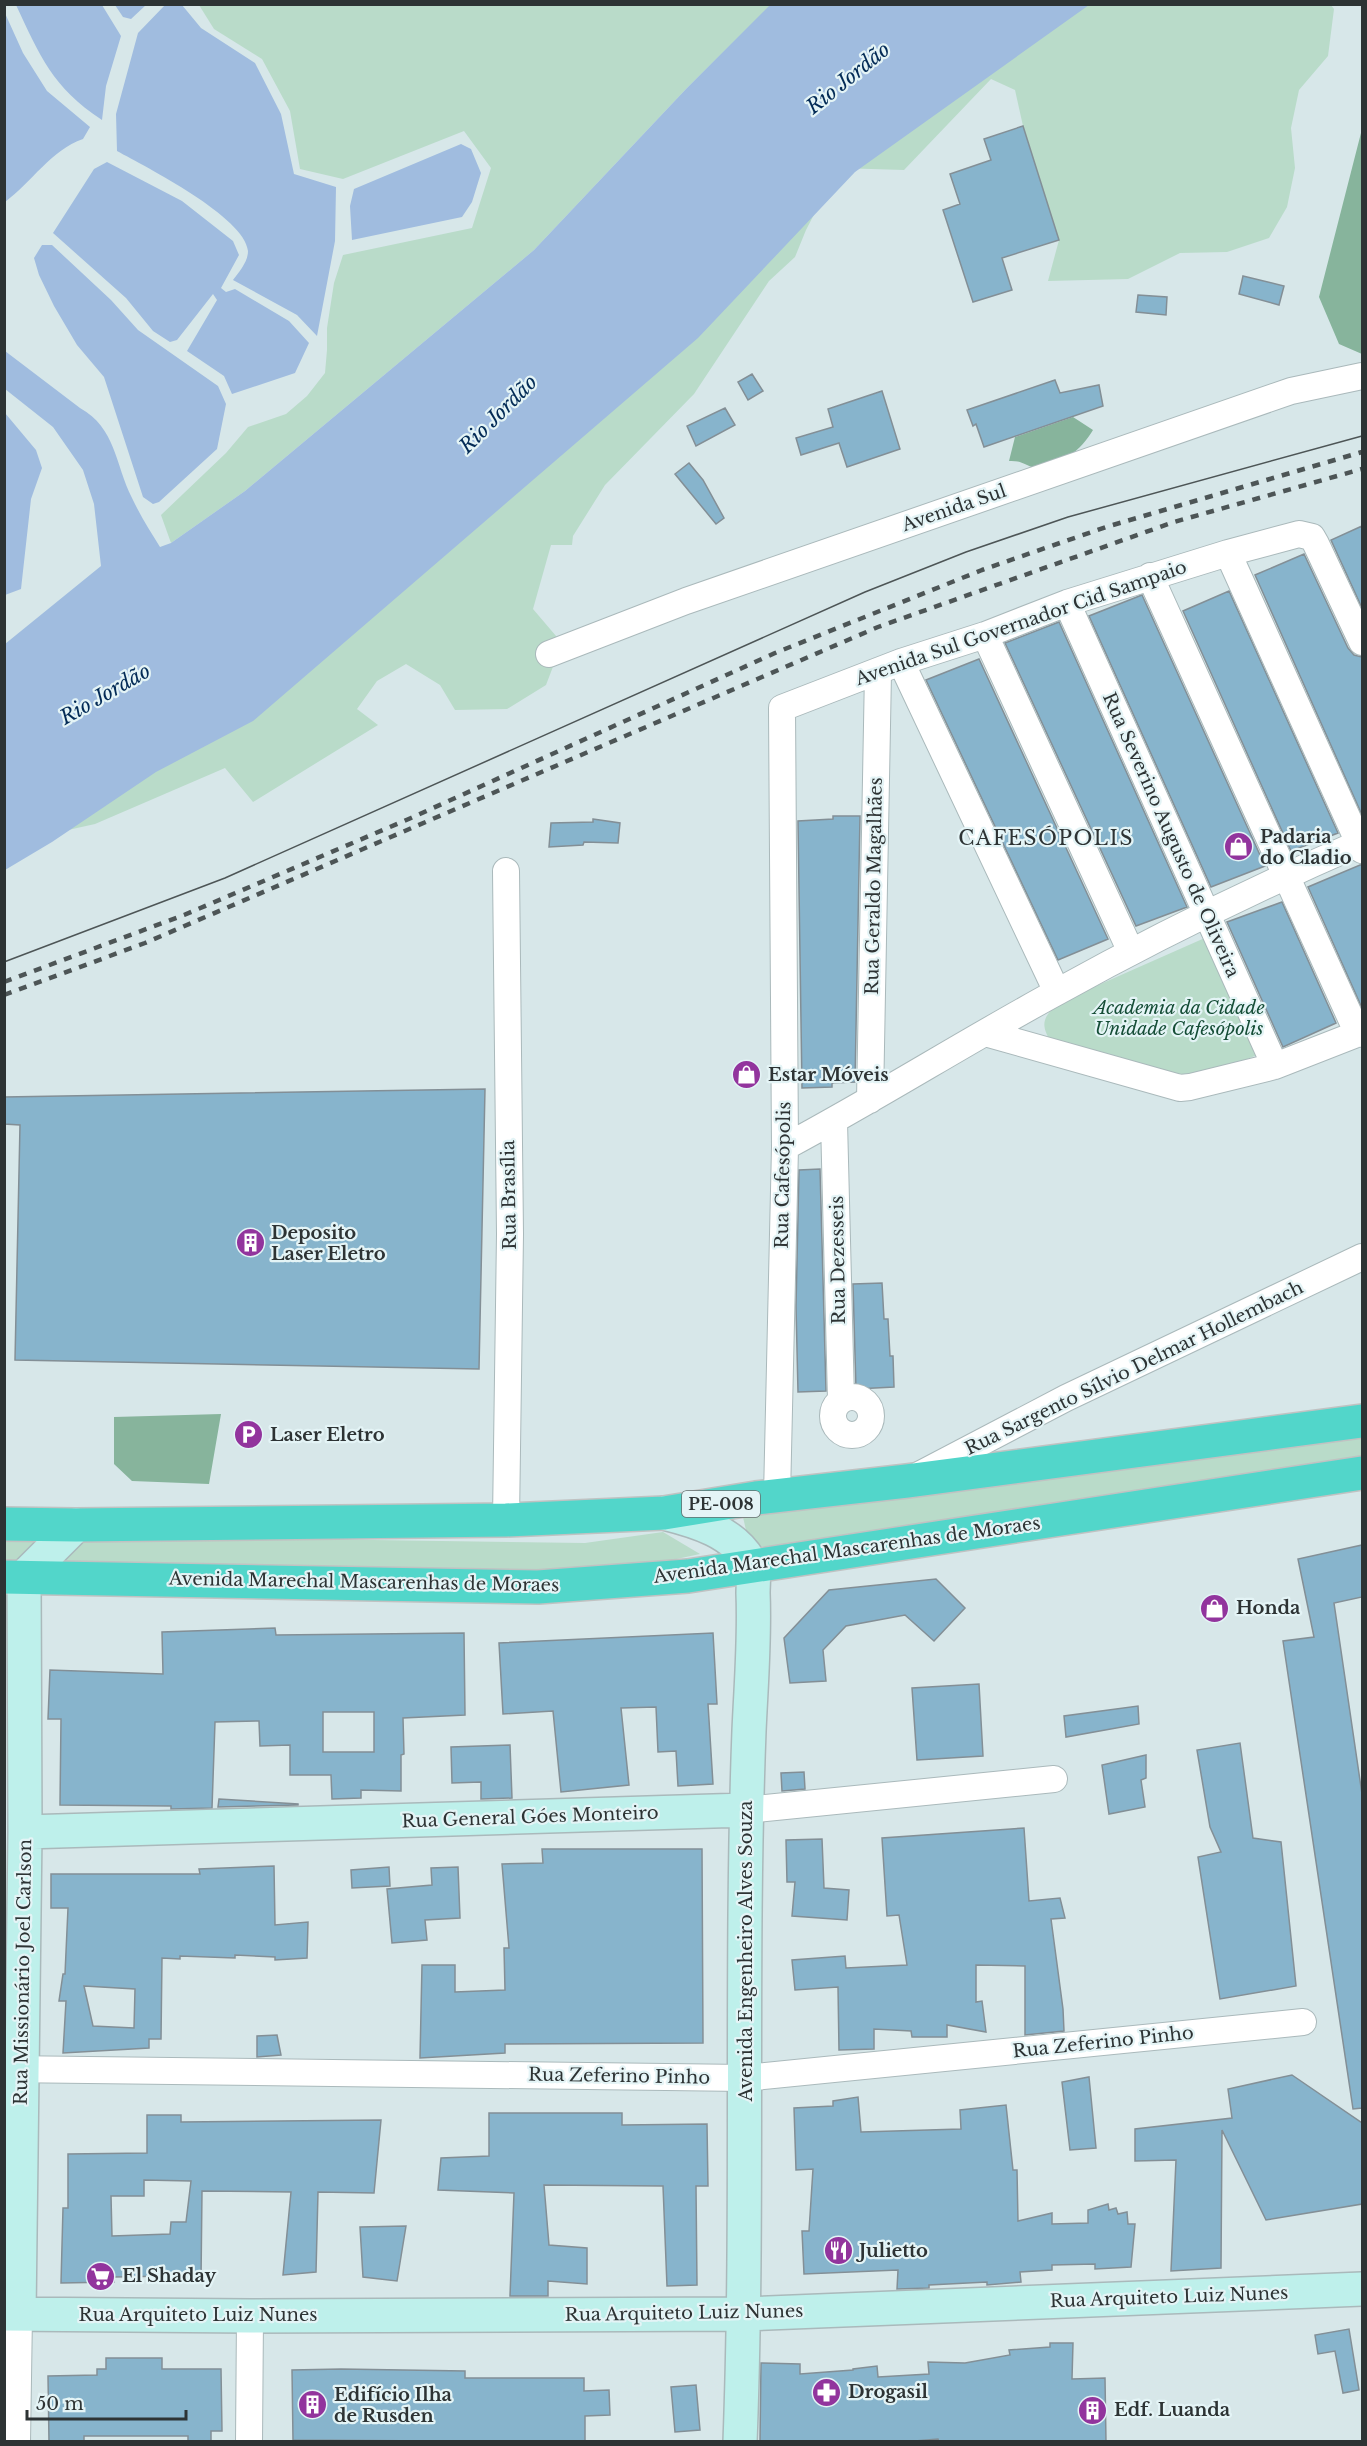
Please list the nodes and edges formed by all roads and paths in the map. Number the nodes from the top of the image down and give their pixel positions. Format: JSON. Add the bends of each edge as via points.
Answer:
{"nodes":[{"id":1,"x":1362,"y":376,"type":"edge"},
{"id":2,"x":1228,"y":553,"type":"junction"},
{"id":3,"x":1150,"y":576,"type":"junction"},
{"id":4,"x":1067,"y":603,"type":"junction"},
{"id":5,"x":985,"y":635,"type":"junction"},
{"id":6,"x":1362,"y":642,"type":"edge"},
{"id":7,"x":549,"y":654,"type":"dead end"},
{"id":8,"x":889,"y":667,"type":"junction"},
{"id":9,"x":780,"y":711,"type":"joint"},
{"id":10,"x":1361,"y":845,"type":"edge"},
{"id":11,"x":506,"y":871,"type":"dead end"},
{"id":12,"x":1287,"y":877,"type":"junction"},
{"id":13,"x":1208,"y":915,"type":"junction"},
{"id":14,"x":1131,"y":952,"type":"junction"},
{"id":15,"x":1057,"y":992,"type":"junction"},
{"id":16,"x":985,"y":1033,"type":"junction"},
{"id":17,"x":1360,"y":1033,"type":"edge"},
{"id":18,"x":1275,"y":1066,"type":"junction"},
{"id":19,"x":870,"y":1100,"type":"junction"},
{"id":20,"x":834,"y":1121,"type":"junction"},
{"id":21,"x":785,"y":1147,"type":"junction"},
{"id":22,"x":1362,"y":1257,"type":"edge"},
{"id":23,"x":841,"y":1400,"type":"dead end"},
{"id":24,"x":1362,"y":1421,"type":"edge"},
{"id":25,"x":1362,"y":1473,"type":"edge"},
{"id":26,"x":907,"y":1481,"type":"junction"},
{"id":27,"x":777,"y":1496,"type":"junction"},
{"id":28,"x":664,"y":1512,"type":"junction"},
{"id":29,"x":506,"y":1520,"type":"junction"},
{"id":30,"x":4,"y":1524,"type":"edge"},
{"id":31,"x":76,"y":1525,"type":"junction"},
{"id":32,"x":752,"y":1566,"type":"junction"},
{"id":33,"x":14,"y":1577,"type":"edge"},
{"id":34,"x":1054,"y":1779,"type":"dead end"},
{"id":35,"x":746,"y":1810,"type":"junction"},
{"id":36,"x":15,"y":1832,"type":"edge"},
{"id":37,"x":1302,"y":2022,"type":"dead end"},
{"id":38,"x":13,"y":2069,"type":"edge"},
{"id":39,"x":745,"y":2078,"type":"junction"},
{"id":40,"x":1362,"y":2289,"type":"edge"},
{"id":41,"x":12,"y":2314,"type":"edge"},
{"id":42,"x":745,"y":2314,"type":"junction"},
{"id":43,"x":250,"y":2316,"type":"junction"},
{"id":44,"x":17,"y":2442,"type":"edge"},
{"id":45,"x":249,"y":2442,"type":"edge"},
{"id":46,"x":740,"y":2442,"type":"edge"}],
"edges":[{"from":1,"to":7,"type":"street","name":"Avenida Sul","via":[[1291,391],[686,601]]},
{"from":2,"to":3,"type":"street","name":"Avenida Sul Governador Cid Sampaio"},
{"from":2,"to":6,"type":"street","name":"Avenida Sul Governador Cid Sampaio","via":[[1299,534],[1311,537]]},
{"from":2,"to":10,"type":"street"},
{"from":3,"to":4,"type":"street","name":"Avenida Sul Governador Cid Sampaio"},
{"from":3,"to":12,"type":"street"},
{"from":4,"to":5,"type":"street","name":"Avenida Sul Governador Cid Sampaio"},
{"from":4,"to":13,"type":"street","name":"Rua Severino Augusto de Oliveira"},
{"from":5,"to":8,"type":"street","name":"Avenida Sul Governador Cid Sampaio"},
{"from":5,"to":14,"type":"street"},
{"from":8,"to":9,"type":"street","name":"Avenida Sul Governador Cid Sampaio"},
{"from":8,"to":15,"type":"street"},
{"from":8,"to":19,"type":"street","name":"Rua Geraldo Magalhães"},
{"from":9,"to":21,"type":"street","name":"Rua Cafesópolis"},
{"from":10,"to":12,"type":"street"},
{"from":11,"to":29,"type":"street","name":"Rua Brasília","via":[[514,1366]]},
{"from":12,"to":13,"type":"street"},
{"from":12,"to":17,"type":"street"},
{"from":13,"to":14,"type":"street"},
{"from":13,"to":18,"type":"street","name":"Rua Severino Augusto de Oliveira"},
{"from":14,"to":15,"type":"street"},
{"from":15,"to":16,"type":"street"},
{"from":16,"to":18,"type":"street","via":[[1173,1087],[1190,1087]]},
{"from":16,"to":19,"type":"street"},
{"from":17,"to":18,"type":"street"},
{"from":19,"to":20,"type":"street"},
{"from":20,"to":21,"type":"street"},
{"from":20,"to":23,"type":"street","name":"Rua Dezesseis"},
{"from":21,"to":27,"type":"street","name":"Rua Cafesópolis"},
{"from":22,"to":26,"type":"street","name":"Rua Sargento Sílvio Delmar Hollembach","via":[[1066,1398]]},
{"from":24,"to":26,"type":"highway","number":"PE-008"},
{"from":25,"to":32,"type":"highway","name":"Avenida Marechal Mascarenhas de Moraes"},
{"from":26,"to":27,"type":"highway","number":"PE-008"},
{"from":27,"to":28,"type":"highway","number":"PE-008"},
{"from":28,"to":29,"type":"highway","number":"PE-008"},
{"from":28,"to":32,"type":"main road","via":[[699,1521],[726,1537]]},
{"from":29,"to":31,"type":"highway","number":"PE-008"},
{"from":30,"to":31,"type":"highway","number":"PE-008"},
{"from":31,"to":33,"type":"main road"},
{"from":32,"to":33,"type":"highway","name":"Avenida Marechal Mascarenhas de Moraes","via":[[688,1576],[538,1587]]},
{"from":32,"to":35,"type":"main road","name":"Avenida Engenheiro Alves Souza"},
{"from":33,"to":36,"type":"main road","name":"Rua Missionário Joel Carlson"},
{"from":34,"to":35,"type":"street","name":"Rua General Góes Monteiro"},
{"from":35,"to":36,"type":"main road","name":"Rua General Góes Monteiro"},
{"from":35,"to":39,"type":"main road","name":"Avenida Engenheiro Alves Souza"},
{"from":36,"to":38,"type":"main road","name":"Rua Missionário Joel Carlson"},
{"from":37,"to":39,"type":"street","name":"Rua Zeferino Pinho"},
{"from":38,"to":39,"type":"street","name":"Rua Zeferino Pinho"},
{"from":38,"to":41,"type":"main road","name":"Rua Missionário Joel Carlson"},
{"from":39,"to":42,"type":"main road","name":"Avenida Engenheiro Alves Souza"},
{"from":40,"to":42,"type":"main road","name":"Rua Arquiteto Luiz Nunes"},
{"from":41,"to":43,"type":"main road","name":"Rua Arquiteto Luiz Nunes"},
{"from":41,"to":44,"type":"street","name":"Rua Missionário Joel Carlson"},
{"from":42,"to":43,"type":"main road","name":"Rua Arquiteto Luiz Nunes"},
{"from":42,"to":46,"type":"main road","name":"Avenida Engenheiro Alves Souza"},
{"from":43,"to":45,"type":"street"}]}
